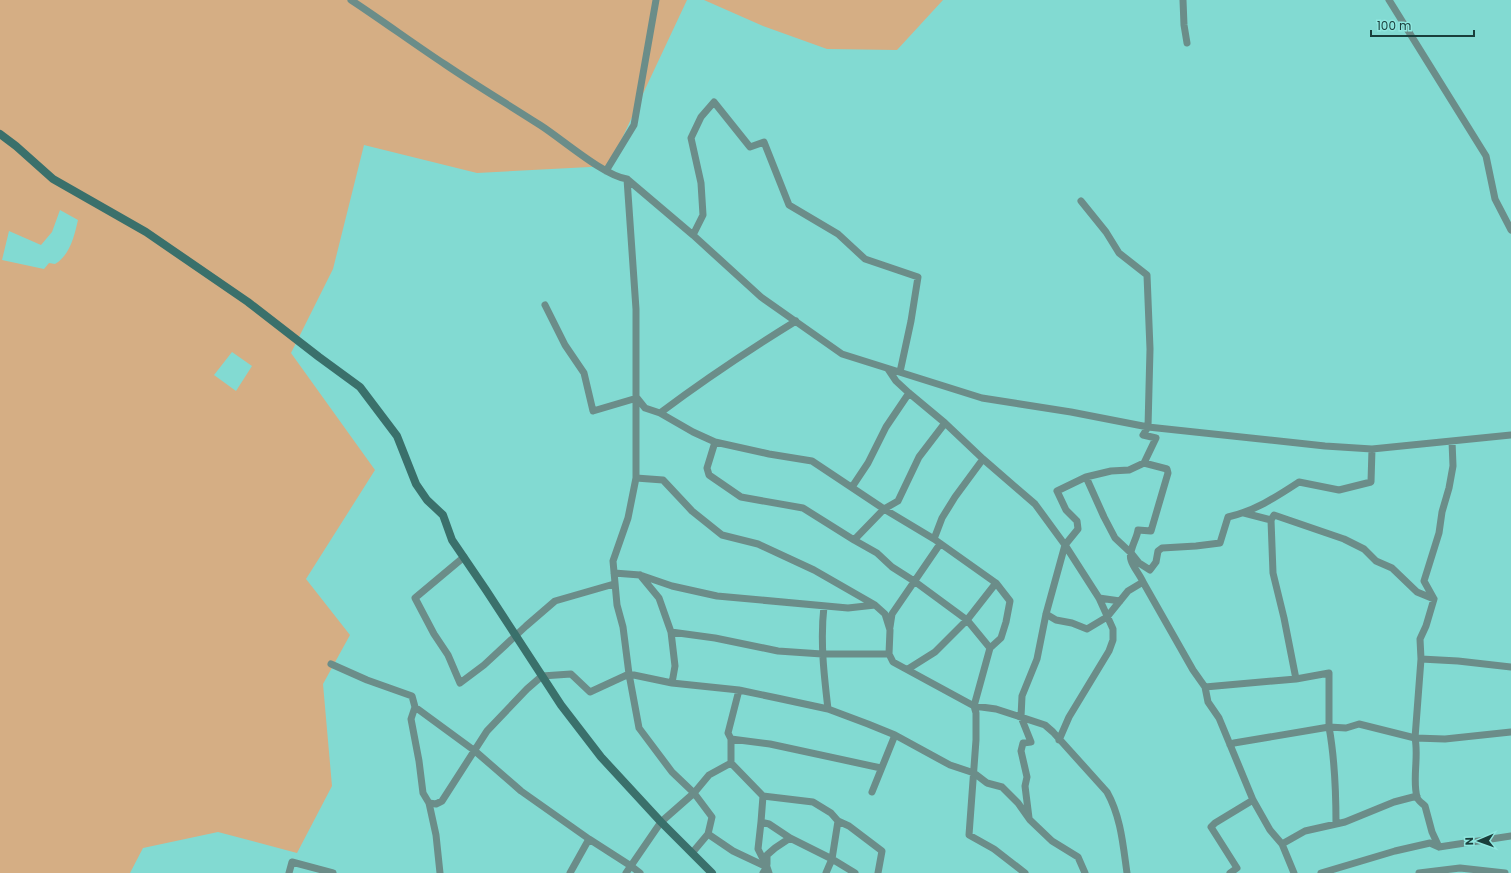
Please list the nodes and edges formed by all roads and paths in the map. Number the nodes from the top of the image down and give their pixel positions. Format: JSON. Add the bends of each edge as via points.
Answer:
{"nodes":[{"id":1,"x":351,"y":0,"type":"edge"},
{"id":2,"x":656,"y":0,"type":"edge"},
{"id":3,"x":1183,"y":0,"type":"edge"},
{"id":4,"x":1389,"y":0,"type":"edge"},
{"id":5,"x":1187,"y":43,"type":"dead end"},
{"id":6,"x":0,"y":134,"type":"edge"},
{"id":7,"x":606,"y":171,"type":"junction"},
{"id":8,"x":628,"y":179,"type":"junction"},
{"id":9,"x":1081,"y":201,"type":"dead end"},
{"id":10,"x":1511,"y":230,"type":"edge"},
{"id":11,"x":693,"y":235,"type":"junction"},
{"id":12,"x":545,"y":305,"type":"dead end"},
{"id":13,"x":796,"y":321,"type":"junction"},
{"id":14,"x":888,"y":369,"type":"junction"},
{"id":15,"x":900,"y":372,"type":"junction"},
{"id":16,"x":909,"y":393,"type":"junction"},
{"id":17,"x":637,"y":398,"type":"junction"},
{"id":18,"x":660,"y":413,"type":"junction"},
{"id":19,"x":945,"y":423,"type":"junction"},
{"id":20,"x":1148,"y":427,"type":"junction"},
{"id":21,"x":1511,"y":435,"type":"edge"},
{"id":22,"x":1452,"y":441,"type":"junction"},
{"id":23,"x":715,"y":442,"type":"junction"},
{"id":24,"x":1372,"y":449,"type":"junction"},
{"id":25,"x":983,"y":459,"type":"junction"},
{"id":26,"x":1144,"y":463,"type":"junction"},
{"id":27,"x":1086,"y":477,"type":"junction"},
{"id":28,"x":636,"y":478,"type":"junction"},
{"id":29,"x":852,"y":487,"type":"junction"},
{"id":30,"x":884,"y":509,"type":"junction"},
{"id":31,"x":1244,"y":513,"type":"junction"},
{"id":32,"x":1271,"y":520,"type":"junction"},
{"id":33,"x":934,"y":539,"type":"junction"},
{"id":34,"x":854,"y":540,"type":"junction"},
{"id":35,"x":940,"y":544,"type":"junction"},
{"id":36,"x":1064,"y":545,"type":"junction"},
{"id":37,"x":1131,"y":553,"type":"junction"},
{"id":38,"x":464,"y":557,"type":"junction"},
{"id":39,"x":614,"y":573,"type":"junction"},
{"id":40,"x":640,"y":575,"type":"junction"},
{"id":41,"x":914,"y":581,"type":"junction"},
{"id":42,"x":1143,"y":582,"type":"junction"},
{"id":43,"x":996,"y":583,"type":"junction"},
{"id":44,"x":614,"y":584,"type":"junction"},
{"id":45,"x":1099,"y":598,"type":"junction"},
{"id":46,"x":1434,"y":599,"type":"junction"},
{"id":47,"x":1120,"y":601,"type":"junction"},
{"id":48,"x":875,"y":605,"type":"junction"},
{"id":49,"x":824,"y":606,"type":"junction"},
{"id":50,"x":1046,"y":614,"type":"junction"},
{"id":51,"x":1107,"y":616,"type":"junction"},
{"id":52,"x":967,"y":620,"type":"junction"},
{"id":53,"x":890,"y":630,"type":"junction"},
{"id":54,"x":671,"y":632,"type":"junction"},
{"id":55,"x":516,"y":635,"type":"junction"},
{"id":56,"x":990,"y":648,"type":"junction"},
{"id":57,"x":822,"y":654,"type":"junction"},
{"id":58,"x":889,"y":654,"type":"junction"},
{"id":59,"x":1421,"y":659,"type":"junction"},
{"id":60,"x":331,"y":664,"type":"dead end"},
{"id":61,"x":1511,"y":667,"type":"edge"},
{"id":62,"x":908,"y":669,"type":"junction"},
{"id":63,"x":629,"y":674,"type":"junction"},
{"id":64,"x":542,"y":676,"type":"junction"},
{"id":65,"x":1296,"y":679,"type":"junction"},
{"id":66,"x":672,"y":683,"type":"junction"},
{"id":67,"x":1205,"y":687,"type":"junction"},
{"id":68,"x":739,"y":690,"type":"junction"},
{"id":69,"x":974,"y":706,"type":"junction"},
{"id":70,"x":415,"y":707,"type":"junction"},
{"id":71,"x":828,"y":709,"type":"junction"},
{"id":72,"x":1021,"y":717,"type":"junction"},
{"id":73,"x":1329,"y":727,"type":"junction"},
{"id":74,"x":1511,"y":732,"type":"edge"},
{"id":75,"x":895,"y":735,"type":"junction"},
{"id":76,"x":1415,"y":738,"type":"junction"},
{"id":77,"x":731,"y":739,"type":"junction"},
{"id":78,"x":1059,"y":740,"type":"junction"},
{"id":79,"x":1230,"y":745,"type":"junction"},
{"id":80,"x":475,"y":751,"type":"junction"},
{"id":81,"x":730,"y":763,"type":"junction"},
{"id":82,"x":881,"y":768,"type":"junction"},
{"id":83,"x":974,"y":773,"type":"junction"},
{"id":84,"x":872,"y":792,"type":"dead end"},
{"id":85,"x":694,"y":793,"type":"junction"},
{"id":86,"x":762,"y":796,"type":"junction"},
{"id":87,"x":1417,"y":796,"type":"junction"},
{"id":88,"x":1253,"y":800,"type":"junction"},
{"id":89,"x":430,"y":803,"type":"junction"},
{"id":90,"x":1030,"y":820,"type":"junction"},
{"id":91,"x":838,"y":821,"type":"junction"},
{"id":92,"x":661,"y":822,"type":"junction"},
{"id":93,"x":761,"y":822,"type":"junction"},
{"id":94,"x":1336,"y":824,"type":"junction"},
{"id":95,"x":708,"y":834,"type":"junction"},
{"id":96,"x":1511,"y":836,"type":"edge"},
{"id":97,"x":790,"y":838,"type":"junction"},
{"id":98,"x":589,"y":839,"type":"junction"},
{"id":99,"x":1282,"y":844,"type":"junction"},
{"id":100,"x":1439,"y":847,"type":"junction"},
{"id":101,"x":692,"y":852,"type":"junction"},
{"id":102,"x":832,"y":859,"type":"junction"},
{"id":103,"x":631,"y":866,"type":"junction"},
{"id":104,"x":766,"y":871,"type":"edge"},
{"id":105,"x":710,"y":872,"type":"edge"},
{"id":106,"x":1492,"y":872,"type":"edge"},
{"id":107,"x":289,"y":873,"type":"edge"},
{"id":108,"x":333,"y":873,"type":"edge"},
{"id":109,"x":440,"y":873,"type":"edge"},
{"id":110,"x":570,"y":873,"type":"edge"},
{"id":111,"x":626,"y":873,"type":"edge"},
{"id":112,"x":640,"y":873,"type":"edge"},
{"id":113,"x":826,"y":873,"type":"edge"},
{"id":114,"x":854,"y":873,"type":"edge"},
{"id":115,"x":878,"y":873,"type":"edge"},
{"id":116,"x":1025,"y":873,"type":"edge"},
{"id":117,"x":1085,"y":873,"type":"edge"},
{"id":118,"x":1127,"y":873,"type":"edge"},
{"id":119,"x":1230,"y":873,"type":"edge"},
{"id":120,"x":1294,"y":873,"type":"edge"},
{"id":121,"x":1321,"y":873,"type":"edge"},
{"id":122,"x":1419,"y":873,"type":"edge"},
{"id":123,"x":1505,"y":873,"type":"edge"}],
"edges":[{"from":1,"to":7,"type":"street"},
{"from":2,"to":7,"type":"street","via":[[634,125]]},
{"from":3,"to":5,"type":"street"},
{"from":4,"to":10,"type":"street","via":[[1486,156],[1495,199]]},
{"from":6,"to":38,"type":"street","via":[[53,179],[146,232],[248,302],[360,387],[397,436],[416,484],[427,500],[443,514],[452,540]]},
{"from":7,"to":8,"type":"street"},
{"from":8,"to":11,"type":"street"},
{"from":8,"to":17,"type":"street","via":[[636,309]]},
{"from":9,"to":20,"type":"street","via":[[1119,253],[1147,275],[1150,349]]},
{"from":11,"to":13,"type":"street","via":[[761,297]]},
{"from":11,"to":15,"type":"street","via":[[703,215],[701,184],[691,138],[701,117],[714,102],[750,147],[764,142],[789,205],[838,234],[865,259],[918,276]]},
{"from":12,"to":17,"type":"street","via":[[564,345],[584,373],[593,411]]},
{"from":13,"to":14,"type":"street","via":[[842,354]]},
{"from":13,"to":18,"type":"street","via":[[711,376]]},
{"from":14,"to":15,"type":"street"},
{"from":14,"to":16,"type":"street"},
{"from":15,"to":20,"type":"street","via":[[982,398]]},
{"from":16,"to":19,"type":"street"},
{"from":16,"to":29,"type":"street","via":[[886,427],[868,463]]},
{"from":17,"to":18,"type":"street","via":[[645,408]]},
{"from":17,"to":28,"type":"street"},
{"from":18,"to":23,"type":"street"},
{"from":19,"to":25,"type":"street"},
{"from":19,"to":30,"type":"street","via":[[920,457],[898,501]]},
{"from":20,"to":24,"type":"street"},
{"from":20,"to":26,"type":"street","via":[[1143,435],[1156,438]]},
{"from":21,"to":22,"type":"street"},
{"from":22,"to":24,"type":"street"},
{"from":22,"to":46,"type":"street","via":[[1453,466],[1449,488],[1439,533],[1424,581]]},
{"from":23,"to":29,"type":"street","via":[[812,461]]},
{"from":23,"to":34,"type":"street","via":[[707,468],[708,475],[741,497],[803,508]]},
{"from":24,"to":31,"type":"street","via":[[1371,482],[1339,490],[1299,482],[1266,503]]},
{"from":25,"to":33,"type":"street","via":[[942,518]]},
{"from":25,"to":36,"type":"street","via":[[1035,504]]},
{"from":26,"to":27,"type":"street","via":[[1129,470],[1111,470]]},
{"from":26,"to":37,"type":"street","via":[[1167,469],[1168,473],[1151,531],[1138,530],[1138,537]]},
{"from":27,"to":36,"type":"street","via":[[1057,491],[1066,510],[1078,525],[1078,529]]},
{"from":27,"to":37,"type":"street","via":[[1115,538]]},
{"from":28,"to":39,"type":"street","via":[[628,518],[613,561]]},
{"from":28,"to":48,"type":"street","via":[[663,480],[692,511],[722,535],[758,544],[814,570]]},
{"from":29,"to":30,"type":"street"},
{"from":30,"to":33,"type":"street"},
{"from":30,"to":34,"type":"street"},
{"from":31,"to":32,"type":"street"},
{"from":31,"to":37,"type":"street","via":[[1228,518],[1220,543],[1162,548],[1158,551],[1156,562],[1150,570],[1139,563]]},
{"from":32,"to":46,"type":"street","via":[[1274,515],[1280,516],[1344,538],[1364,549],[1376,561],[1392,568],[1417,592]]},
{"from":32,"to":65,"type":"street","via":[[1273,573]]},
{"from":33,"to":35,"type":"street"},
{"from":34,"to":41,"type":"street"},
{"from":35,"to":41,"type":"street"},
{"from":35,"to":43,"type":"street"},
{"from":36,"to":45,"type":"street"},
{"from":36,"to":50,"type":"street"},
{"from":37,"to":42,"type":"street","via":[[1130,559]]},
{"from":38,"to":55,"type":"street"},
{"from":38,"to":55,"type":"street","via":[[415,598],[448,655],[460,683]]},
{"from":39,"to":40,"type":"street"},
{"from":39,"to":44,"type":"street"},
{"from":40,"to":49,"type":"street","via":[[672,586],[717,596]]},
{"from":40,"to":54,"type":"street","via":[[659,598]]},
{"from":41,"to":52,"type":"street"},
{"from":41,"to":53,"type":"street","via":[[892,614]]},
{"from":42,"to":47,"type":"street","via":[[1128,591]]},
{"from":42,"to":67,"type":"street"},
{"from":43,"to":52,"type":"street"},
{"from":43,"to":56,"type":"street","via":[[1010,601],[1001,638]]},
{"from":44,"to":55,"type":"street","via":[[556,601]]},
{"from":44,"to":63,"type":"street"},
{"from":45,"to":47,"type":"street"},
{"from":45,"to":51,"type":"street"},
{"from":46,"to":59,"type":"street","via":[[1420,640]]},
{"from":47,"to":51,"type":"street"},
{"from":48,"to":49,"type":"street","via":[[848,608]]},
{"from":48,"to":53,"type":"street","via":[[885,614]]},
{"from":49,"to":57,"type":"street"},
{"from":50,"to":51,"type":"street","via":[[1056,620],[1087,629]]},
{"from":50,"to":72,"type":"street","via":[[1037,659],[1022,696]]},
{"from":51,"to":78,"type":"street","via":[[1113,629],[1114,640],[1069,717]]},
{"from":52,"to":56,"type":"street"},
{"from":52,"to":62,"type":"street","via":[[935,652]]},
{"from":53,"to":58,"type":"street"},
{"from":54,"to":57,"type":"street","via":[[778,651]]},
{"from":54,"to":66,"type":"street","via":[[674,666]]},
{"from":55,"to":64,"type":"street"},
{"from":56,"to":69,"type":"street"},
{"from":57,"to":58,"type":"street"},
{"from":57,"to":71,"type":"street"},
{"from":58,"to":62,"type":"street","via":[[893,662]]},
{"from":59,"to":61,"type":"street"},
{"from":59,"to":76,"type":"street"},
{"from":60,"to":70,"type":"street","via":[[412,696]]},
{"from":62,"to":69,"type":"street"},
{"from":63,"to":64,"type":"street","via":[[590,692],[571,674]]},
{"from":63,"to":66,"type":"street"},
{"from":63,"to":85,"type":"street","via":[[639,728],[672,772]]},
{"from":64,"to":80,"type":"street","via":[[487,731]]},
{"from":64,"to":92,"type":"street","via":[[601,757]]},
{"from":65,"to":67,"type":"street"},
{"from":65,"to":73,"type":"street","via":[[1328,673]]},
{"from":66,"to":68,"type":"street"},
{"from":67,"to":79,"type":"street","via":[[1208,702],[1219,718]]},
{"from":68,"to":71,"type":"street"},
{"from":68,"to":77,"type":"street","via":[[728,733]]},
{"from":69,"to":72,"type":"street","via":[[996,709]]},
{"from":69,"to":83,"type":"street"},
{"from":70,"to":80,"type":"street"},
{"from":70,"to":89,"type":"street","via":[[411,719],[423,793]]},
{"from":71,"to":75,"type":"street"},
{"from":72,"to":78,"type":"street","via":[[1044,726]]},
{"from":72,"to":90,"type":"street","via":[[1031,742],[1023,743],[1021,751],[1027,777],[1025,786]]},
{"from":73,"to":76,"type":"street","via":[[1346,728],[1359,724]]},
{"from":73,"to":79,"type":"street"},
{"from":73,"to":94,"type":"street","via":[[1336,791]]},
{"from":74,"to":76,"type":"street","via":[[1445,739]]},
{"from":75,"to":82,"type":"street"},
{"from":75,"to":83,"type":"street","via":[[950,765]]},
{"from":76,"to":87,"type":"street"},
{"from":77,"to":81,"type":"street"},
{"from":77,"to":82,"type":"street","via":[[770,744]]},
{"from":78,"to":118,"type":"street","via":[[1107,792],[1113,802]]},
{"from":79,"to":88,"type":"street"},
{"from":80,"to":89,"type":"street","via":[[442,800],[436,804]]},
{"from":80,"to":98,"type":"street","via":[[521,791]]},
{"from":81,"to":85,"type":"street","via":[[708,775]]},
{"from":81,"to":86,"type":"street"},
{"from":82,"to":84,"type":"street"},
{"from":83,"to":90,"type":"street","via":[[987,783],[1002,787]]},
{"from":83,"to":116,"type":"street","via":[[970,835],[994,849]]},
{"from":85,"to":92,"type":"street"},
{"from":85,"to":95,"type":"street","via":[[712,817]]},
{"from":86,"to":91,"type":"street","via":[[813,802],[831,812]]},
{"from":86,"to":93,"type":"street"},
{"from":87,"to":94,"type":"street"},
{"from":87,"to":100,"type":"street","via":[[1419,802],[1426,806],[1432,832]]},
{"from":88,"to":99,"type":"street","via":[[1270,830]]},
{"from":88,"to":119,"type":"street","via":[[1211,827],[1237,868]]},
{"from":89,"to":109,"type":"street"},
{"from":90,"to":117,"type":"street","via":[[1052,841],[1078,857]]},
{"from":91,"to":102,"type":"street"},
{"from":91,"to":115,"type":"street","via":[[849,826],[882,851]]},
{"from":92,"to":101,"type":"street"},
{"from":92,"to":103,"type":"street"},
{"from":93,"to":97,"type":"street"},
{"from":93,"to":104,"type":"street","via":[[758,849]]},
{"from":94,"to":99,"type":"street","via":[[1305,831]]},
{"from":95,"to":101,"type":"street"},
{"from":95,"to":104,"type":"street"},
{"from":96,"to":100,"type":"street"},
{"from":97,"to":102,"type":"street"},
{"from":97,"to":104,"type":"street","via":[[767,855]]},
{"from":98,"to":103,"type":"street"},
{"from":98,"to":110,"type":"street"},
{"from":99,"to":120,"type":"street"},
{"from":100,"to":121,"type":"street","via":[[1430,842]]},
{"from":101,"to":105,"type":"street"},
{"from":102,"to":113,"type":"street"},
{"from":102,"to":114,"type":"street"},
{"from":103,"to":111,"type":"street"},
{"from":103,"to":112,"type":"street"},
{"from":106,"to":122,"type":"street","via":[[1460,868]]},
{"from":106,"to":123,"type":"street"},
{"from":107,"to":108,"type":"street","via":[[292,862]]}]}
